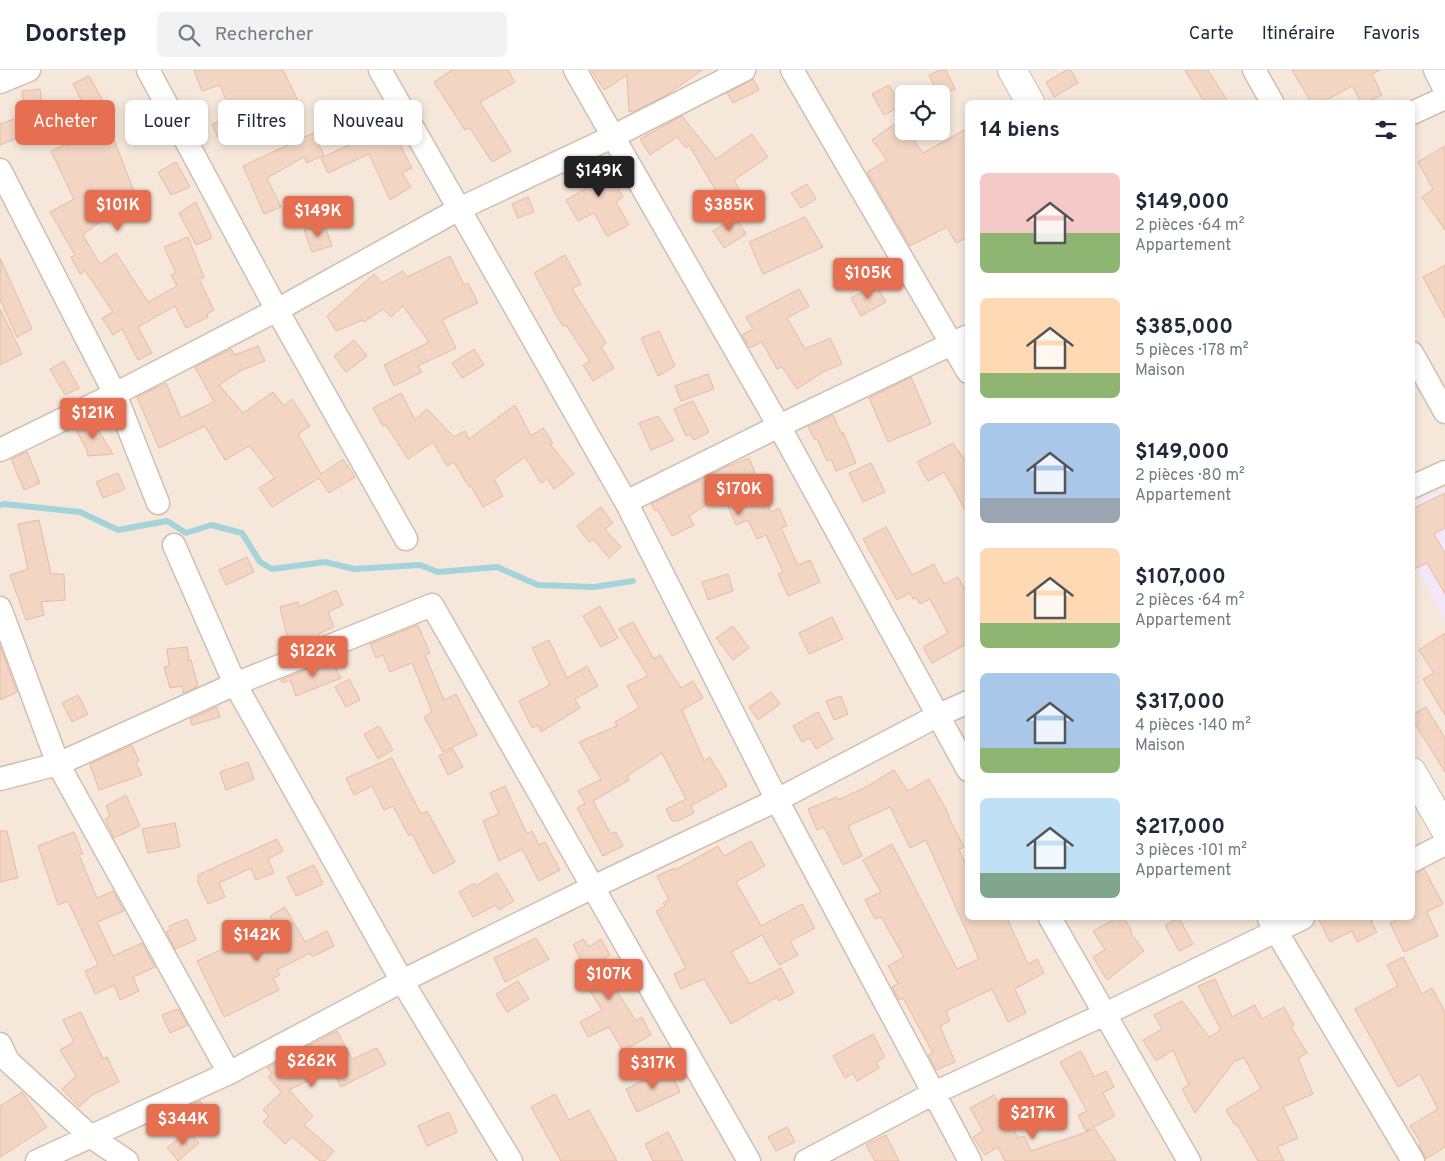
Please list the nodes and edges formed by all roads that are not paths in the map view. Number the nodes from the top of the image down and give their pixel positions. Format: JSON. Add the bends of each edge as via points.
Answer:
{"nodes":[{"id":1,"x":29,"y":70,"type":"edge"},
{"id":2,"x":148,"y":70,"type":"edge"},
{"id":3,"x":380,"y":70,"type":"edge"},
{"id":4,"x":575,"y":70,"type":"edge"},
{"id":5,"x":744,"y":70,"type":"edge"},
{"id":6,"x":792,"y":70,"type":"edge"},
{"id":7,"x":1012,"y":70,"type":"edge"},
{"id":8,"x":1254,"y":70,"type":"edge"},
{"id":9,"x":1435,"y":70,"type":"edge"},
{"id":10,"x":0,"y":82,"type":"edge"},
{"id":11,"x":1445,"y":90,"type":"edge"},
{"id":12,"x":1445,"y":98,"type":"edge"},
{"id":13,"x":1029,"y":100,"type":"edge"},
{"id":14,"x":1271,"y":100,"type":"edge"},
{"id":15,"x":1415,"y":112,"type":"edge"},
{"id":16,"x":614,"y":136,"type":"junction"},
{"id":17,"x":0,"y":170,"type":"edge"},
{"id":18,"x":459,"y":209,"type":"junction"},
{"id":19,"x":277,"y":310,"type":"junction"},
{"id":20,"x":960,"y":340,"type":"edge"},
{"id":21,"x":1415,"y":358,"type":"edge"},
{"id":22,"x":965,"y":360,"type":"edge"},
{"id":23,"x":115,"y":394,"type":"junction"},
{"id":24,"x":1445,"y":412,"type":"edge"},
{"id":25,"x":779,"y":426,"type":"junction"},
{"id":26,"x":0,"y":450,"type":"edge"},
{"id":27,"x":1445,"y":472,"type":"edge"},
{"id":28,"x":1415,"y":486,"type":"edge"},
{"id":29,"x":626,"y":502,"type":"junction"},
{"id":30,"x":158,"y":503,"type":"dead end"},
{"id":31,"x":406,"y":539,"type":"dead end"},
{"id":32,"x":174,"y":545,"type":"dead end"},
{"id":33,"x":0,"y":608,"type":"edge"},
{"id":34,"x":235,"y":684,"type":"junction"},
{"id":35,"x":965,"y":703,"type":"edge"},
{"id":36,"x":937,"y":716,"type":"junction"},
{"id":37,"x":58,"y":764,"type":"junction"},
{"id":38,"x":965,"y":765,"type":"edge"},
{"id":39,"x":1415,"y":777,"type":"edge"},
{"id":40,"x":0,"y":779,"type":"edge"},
{"id":41,"x":777,"y":800,"type":"junction"},
{"id":42,"x":1445,"y":829,"type":"edge"},
{"id":43,"x":1445,"y":844,"type":"edge"},
{"id":44,"x":1415,"y":859,"type":"edge"},
{"id":45,"x":593,"y":887,"type":"junction"},
{"id":46,"x":1051,"y":920,"type":"edge"},
{"id":47,"x":1293,"y":920,"type":"edge"},
{"id":48,"x":1272,"y":924,"type":"edge"},
{"id":49,"x":402,"y":980,"type":"junction"},
{"id":50,"x":1105,"y":1014,"type":"junction"},
{"id":51,"x":0,"y":1044,"type":"edge"},
{"id":52,"x":229,"y":1073,"type":"junction"},
{"id":53,"x":934,"y":1094,"type":"junction"},
{"id":54,"x":90,"y":1136,"type":"junction"},
{"id":55,"x":37,"y":1161,"type":"edge"},
{"id":56,"x":127,"y":1161,"type":"edge"},
{"id":57,"x":511,"y":1161,"type":"edge"},
{"id":58,"x":749,"y":1161,"type":"edge"},
{"id":59,"x":806,"y":1161,"type":"edge"},
{"id":60,"x":970,"y":1161,"type":"edge"},
{"id":61,"x":1189,"y":1161,"type":"edge"},
{"id":62,"x":1413,"y":1161,"type":"edge"}],
"edges":[{"from":1,"to":10,"type":"street"},
{"from":2,"to":19,"type":"street"},
{"from":3,"to":18,"type":"street"},
{"from":4,"to":16,"type":"street"},
{"from":5,"to":16,"type":"street"},
{"from":6,"to":20,"type":"street"},
{"from":7,"to":13,"type":"street"},
{"from":8,"to":14,"type":"street"},
{"from":9,"to":11,"type":"street"},
{"from":12,"to":15,"type":"street"},
{"from":16,"to":18,"type":"street"},
{"from":16,"to":25,"type":"street"},
{"from":17,"to":23,"type":"street"},
{"from":18,"to":19,"type":"street"},
{"from":18,"to":29,"type":"street"},
{"from":19,"to":23,"type":"street"},
{"from":19,"to":31,"type":"street"},
{"from":20,"to":22,"type":"street"},
{"from":20,"to":25,"type":"street"},
{"from":21,"to":24,"type":"street"},
{"from":23,"to":26,"type":"street"},
{"from":23,"to":30,"type":"street"},
{"from":25,"to":29,"type":"street"},
{"from":25,"to":36,"type":"street"},
{"from":27,"to":28,"type":"street"},
{"from":29,"to":41,"type":"street"},
{"from":32,"to":34,"type":"street"},
{"from":33,"to":37,"type":"street"},
{"from":34,"to":37,"type":"street"},
{"from":34,"to":45,"type":"street","via":[[432,605]]},
{"from":34,"to":49,"type":"street"},
{"from":35,"to":36,"type":"street"},
{"from":36,"to":38,"type":"street"},
{"from":36,"to":41,"type":"street"},
{"from":37,"to":40,"type":"street"},
{"from":37,"to":52,"type":"street"},
{"from":39,"to":42,"type":"street"},
{"from":41,"to":45,"type":"street"},
{"from":41,"to":53,"type":"street"},
{"from":43,"to":44,"type":"street"},
{"from":45,"to":49,"type":"street"},
{"from":45,"to":58,"type":"street"},
{"from":46,"to":50,"type":"street"},
{"from":47,"to":48,"type":"street"},
{"from":48,"to":50,"type":"street"},
{"from":48,"to":62,"type":"street"},
{"from":49,"to":52,"type":"street"},
{"from":49,"to":57,"type":"street"},
{"from":50,"to":53,"type":"street"},
{"from":50,"to":61,"type":"street"},
{"from":51,"to":54,"type":"street","via":[[8,1061]]},
{"from":52,"to":54,"type":"street"},
{"from":53,"to":59,"type":"street"},
{"from":53,"to":60,"type":"street"},
{"from":54,"to":55,"type":"street"},
{"from":54,"to":56,"type":"street"}]}
